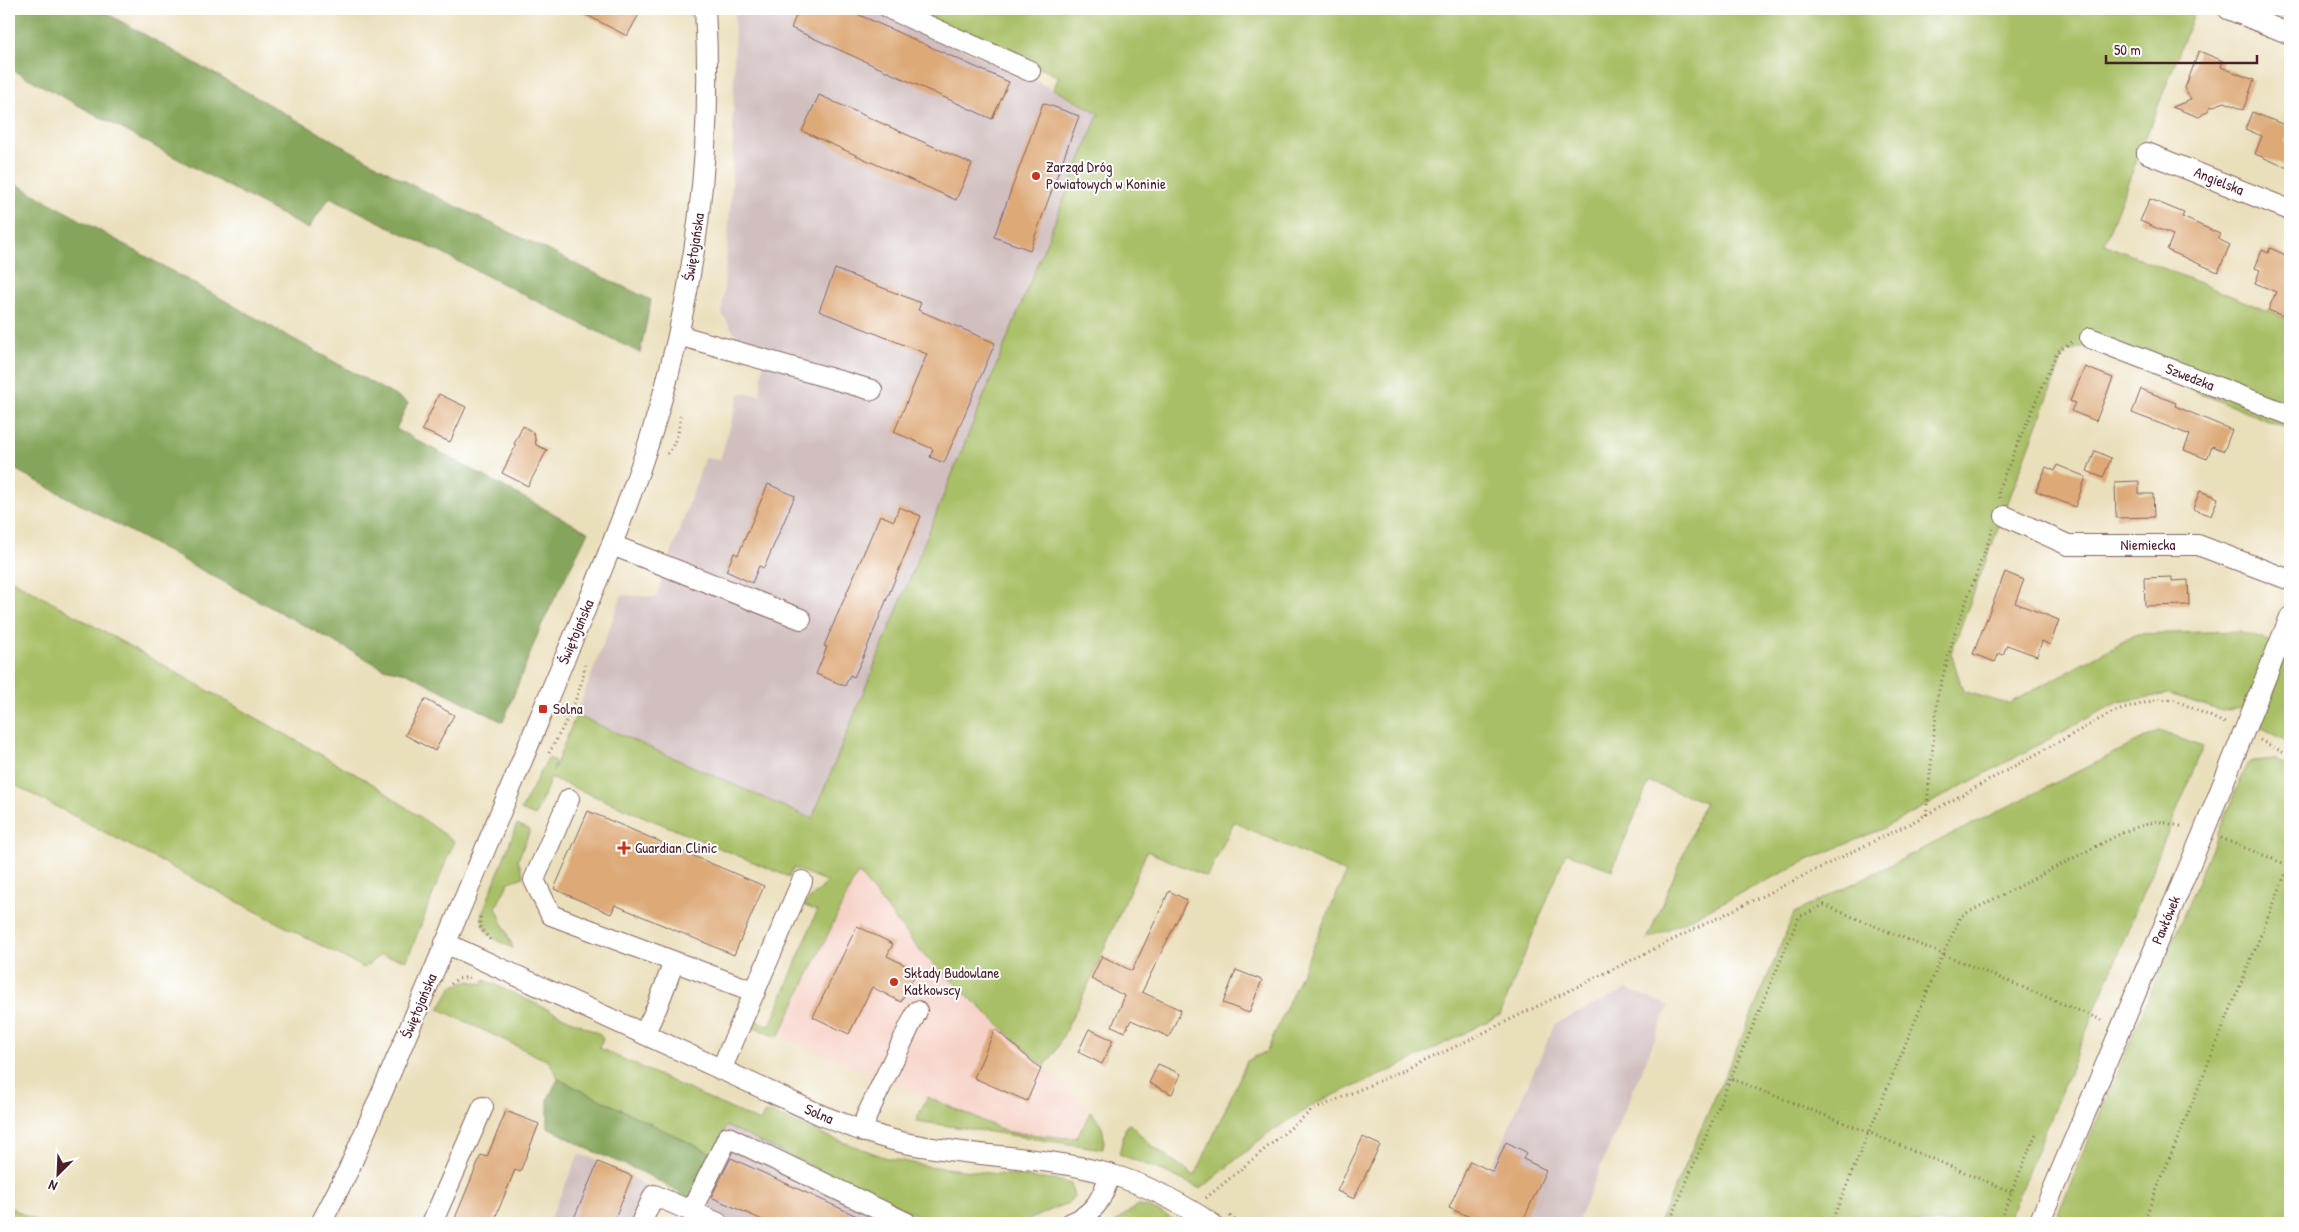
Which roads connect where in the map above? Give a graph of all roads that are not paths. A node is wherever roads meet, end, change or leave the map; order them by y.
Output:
1 (705, 9) edge
2 (890, 9) edge
3 (2228, 9) edge
4 (2290, 34) edge
5 (1030, 71) dead end
6 (2147, 152) dead end
7 (2290, 210) edge
8 (678, 335) junction
9 (2090, 338) road end
10 (872, 390) dead end
11 (2290, 416) edge
12 (2005, 516) road end
13 (612, 545) junction
14 (2290, 580) edge
15 (2290, 617) edge
16 (801, 619) dead end
17 (569, 799) dead end
18 (802, 881) dead end
19 (446, 943) junction
20 (674, 962) junction
21 (755, 992) junction
22 (917, 1011) dead end
23 (644, 1034) junction
24 (721, 1070) junction
25 (483, 1107) dead end
26 (864, 1132) junction
27 (1110, 1174) junction
28 (691, 1211) junction
29 (320, 1223) edge
30 (432, 1223) edge
31 (641, 1223) edge
32 (718, 1223) edge
33 (907, 1223) edge
34 (1071, 1223) edge
35 (1211, 1223) edge
36 (2040, 1223) edge

1 - 8 street, Świętojańska
2 - 5 street
3 - 4 street
6 - 7 street, Angielska
8 - 10 street
8 - 13 street, Świętojańska
9 - 11 street, Szwedzka
12 - 14 street, Niemiecka
13 - 16 street
13 - 19 street, Świętojańska
15 - 36 street, Pawłówek
17 - 20 street
18 - 21 street
19 - 23 street, Solna
19 - 29 street, Świętojańska
20 - 21 street
20 - 23 street
21 - 24 street
22 - 26 street
23 - 24 street, Solna
24 - 26 street, Solna
25 - 30 street
26 - 27 street, Solna
27 - 34 street
27 - 35 street, Solna
28 - 31 street
28 - 32 street
28 - 33 street

